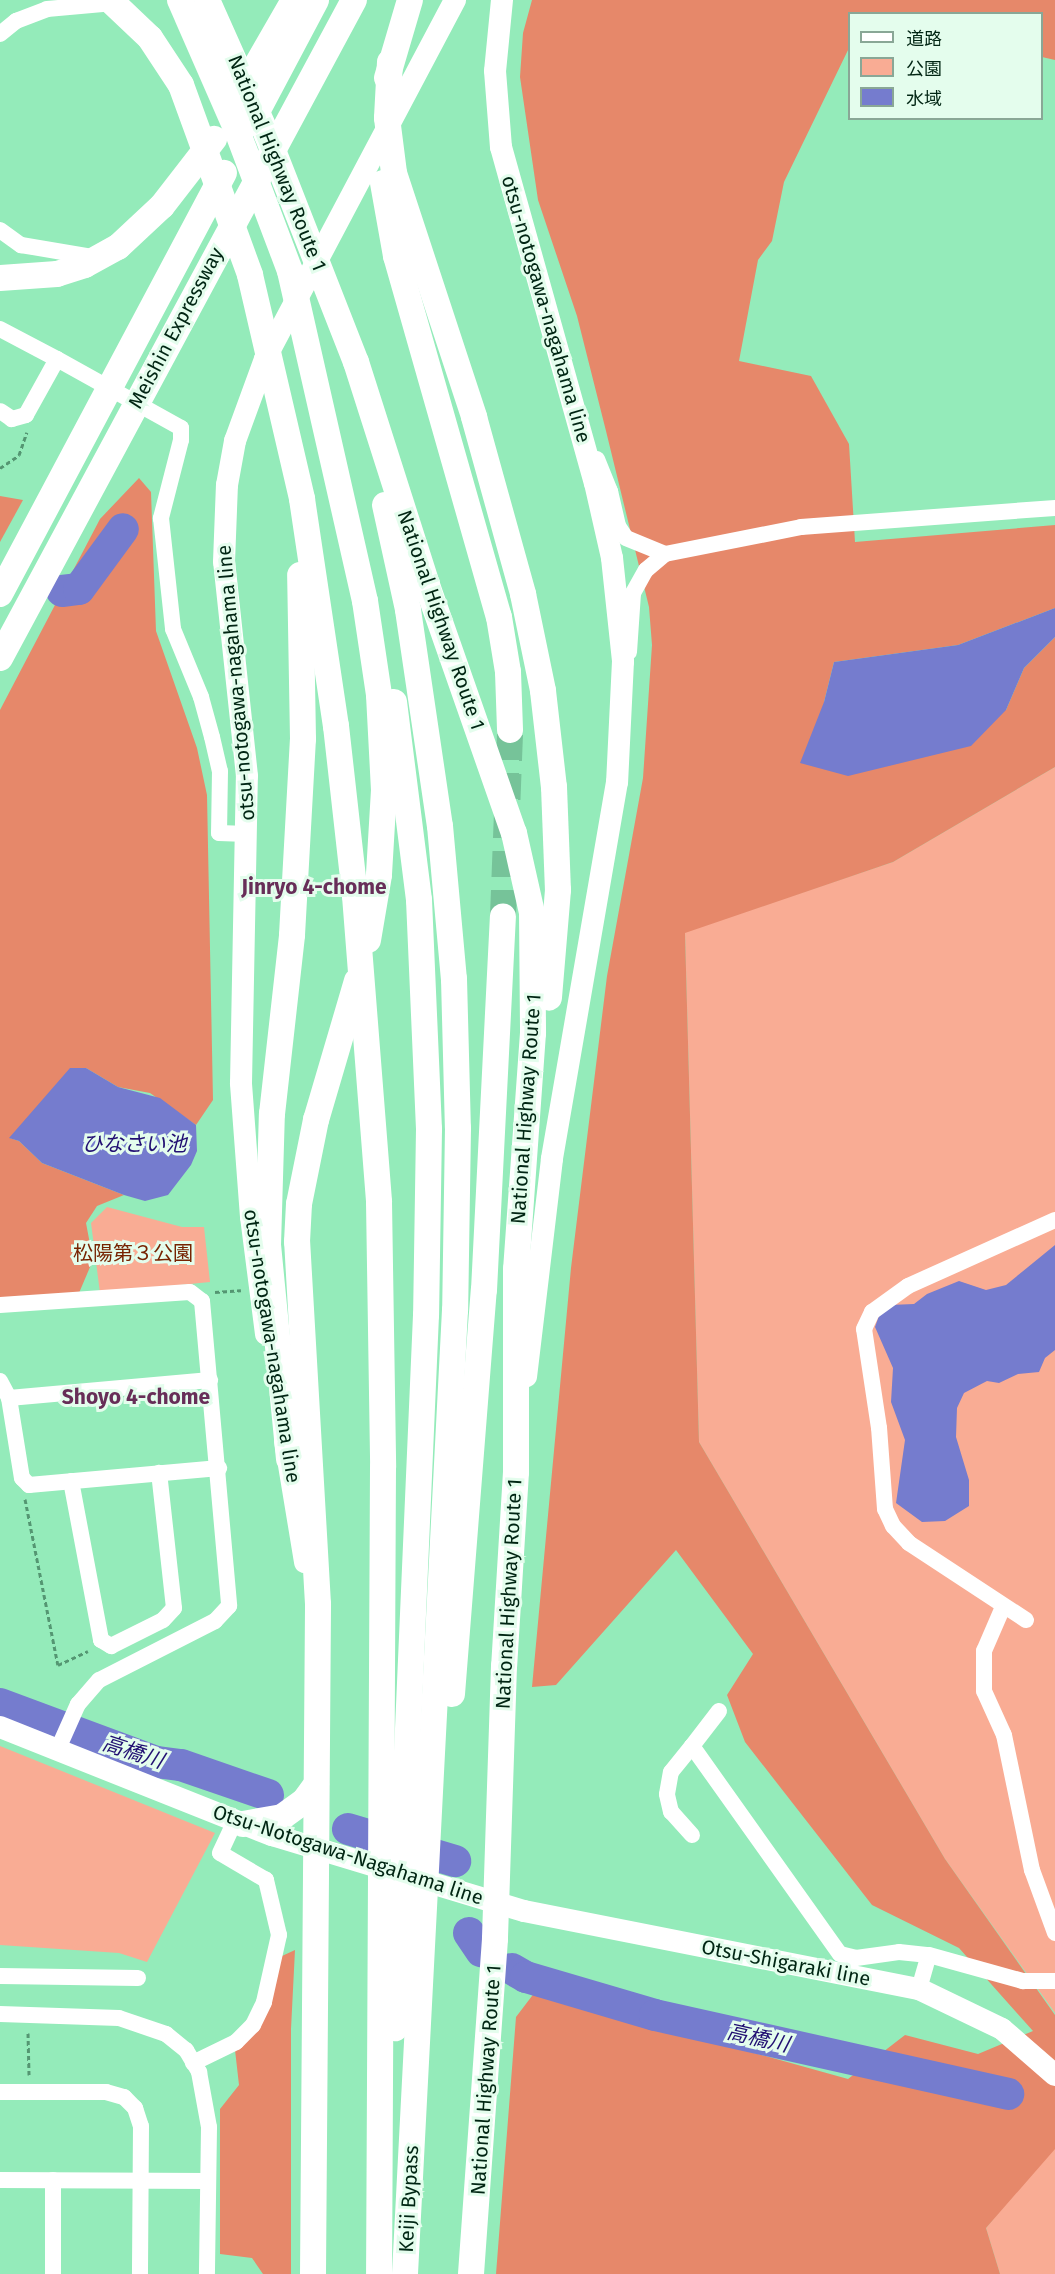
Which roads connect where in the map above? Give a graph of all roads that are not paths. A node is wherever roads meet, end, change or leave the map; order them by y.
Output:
1 (180, 0) edge
2 (207, 0) edge
3 (294, 0) edge
4 (316, 0) edge
5 (354, 0) edge
6 (410, 0) edge
7 (455, 0) edge
8 (502, 0) edge
9 (112, 2) edge
10 (0, 34) edge
11 (390, 62) junction
12 (0, 231) edge
13 (307, 240) junction
14 (99, 258) junction
15 (0, 278) edge
16 (300, 305) junction
17 (0, 329) edge
18 (57, 359) junction
19 (277, 390) junction
20 (0, 411) edge
21 (581, 432) junction
22 (1055, 508) edge
23 (664, 554) junction
24 (0, 594) edge
25 (0, 658) edge
26 (622, 692) junction
27 (510, 730) tunnel mouth
28 (248, 834) junction
29 (503, 916) tunnel mouth
30 (520, 1204) junction
31 (1055, 1220) edge
32 (0, 1305) edge
33 (210, 1380) junction
34 (0, 1382) edge
35 (9, 1398) junction
36 (289, 1459) junction
37 (219, 1468) junction
38 (516, 1472) junction
39 (159, 1473) junction
40 (71, 1481) junction
41 (1003, 1607) junction
42 (1026, 1620) dead end
43 (319, 1702) junction
44 (719, 1712) dead end
45 (0, 1727) edge
46 (60, 1744) junction
47 (692, 1746) junction
48 (316, 1785) junction
49 (239, 1823) junction
50 (414, 1830) junction
51 (692, 1835) dead end
52 (314, 1848) junction
53 (496, 1903) junction
54 (410, 1905) junction
55 (1055, 1933) edge
56 (929, 1954) junction
57 (0, 1976) edge
58 (138, 1978) dead end
59 (1055, 1981) edge
60 (919, 1989) junction
61 (0, 2014) edge
62 (194, 2063) junction
63 (1055, 2075) edge
64 (0, 2092) edge
65 (0, 2180) edge
66 (53, 2180) junction
67 (141, 2181) junction
68 (208, 2181) junction
69 (53, 2274) edge
70 (140, 2274) edge
71 (207, 2274) edge
72 (313, 2274) edge
73 (379, 2274) edge
74 (405, 2274) edge
75 (471, 2274) edge

1 - 16 highway, National Highway Route 1
2 - 13 highway, National Highway Route 1
3 - 14 highway
4 - 24 highway, Meishin Expressway
5 - 25 highway, Meishin Expressway
6 - 11 highway
7 - 28 main road, otsu-notogawa-nagahama line
8 - 21 main road, otsu-notogawa-nagahama line
9 - 10 street
9 - 19 highway
11 - 27 highway
11 - 30 highway
12 - 14 street
13 - 30 highway, National Highway Route 1
13 - 50 highway
14 - 15 highway
16 - 43 highway, National Highway Route 1
16 - 50 highway
17 - 18 street
18 - 20 street
18 - 28 street
19 - 36 highway
19 - 50 highway
21 - 23 street
21 - 26 main road, otsu-notogawa-nagahama line
22 - 23 street
23 - 26 street
26 - 38 main road, otsu-notogawa-nagahama line
28 - 36 main road, otsu-notogawa-nagahama line
29 - 50 highway
30 - 38 highway, National Highway Route 1
31 - 41 street
32 - 33 street
33 - 35 street
33 - 37 street
34 - 35 street
35 - 40 street
36 - 43 main road, otsu-notogawa-nagahama line
37 - 39 street
37 - 46 street
38 - 53 highway, National Highway Route 1
39 - 40 street
39 - 40 street
41 - 42 street
41 - 55 street
43 - 48 highway, National Highway Route 1
44 - 47 street
45 - 46 main road, Otsu-Notogawa-Nagahama line
46 - 49 main road, Otsu-Notogawa-Nagahama line
47 - 51 street
47 - 56 street
48 - 49 highway
48 - 52 highway, National Highway Route 1
49 - 52 main road, Otsu-Notogawa-Nagahama line
49 - 62 street
50 - 54 highway
50 - 54 highway
52 - 53 main road, Otsu-Notogawa-Nagahama line
52 - 72 highway, National Highway Route 1
53 - 60 main road, Otsu-Shigaraki line
53 - 75 highway, National Highway Route 1
54 - 73 highway
54 - 74 highway, Keiji Bypass
56 - 59 street
56 - 60 street
57 - 58 street
60 - 63 main road, Otsu-Shigaraki line
61 - 62 street
62 - 68 street
64 - 67 street
65 - 66 street
66 - 67 street
66 - 69 street
67 - 68 street
67 - 70 street
68 - 71 street

